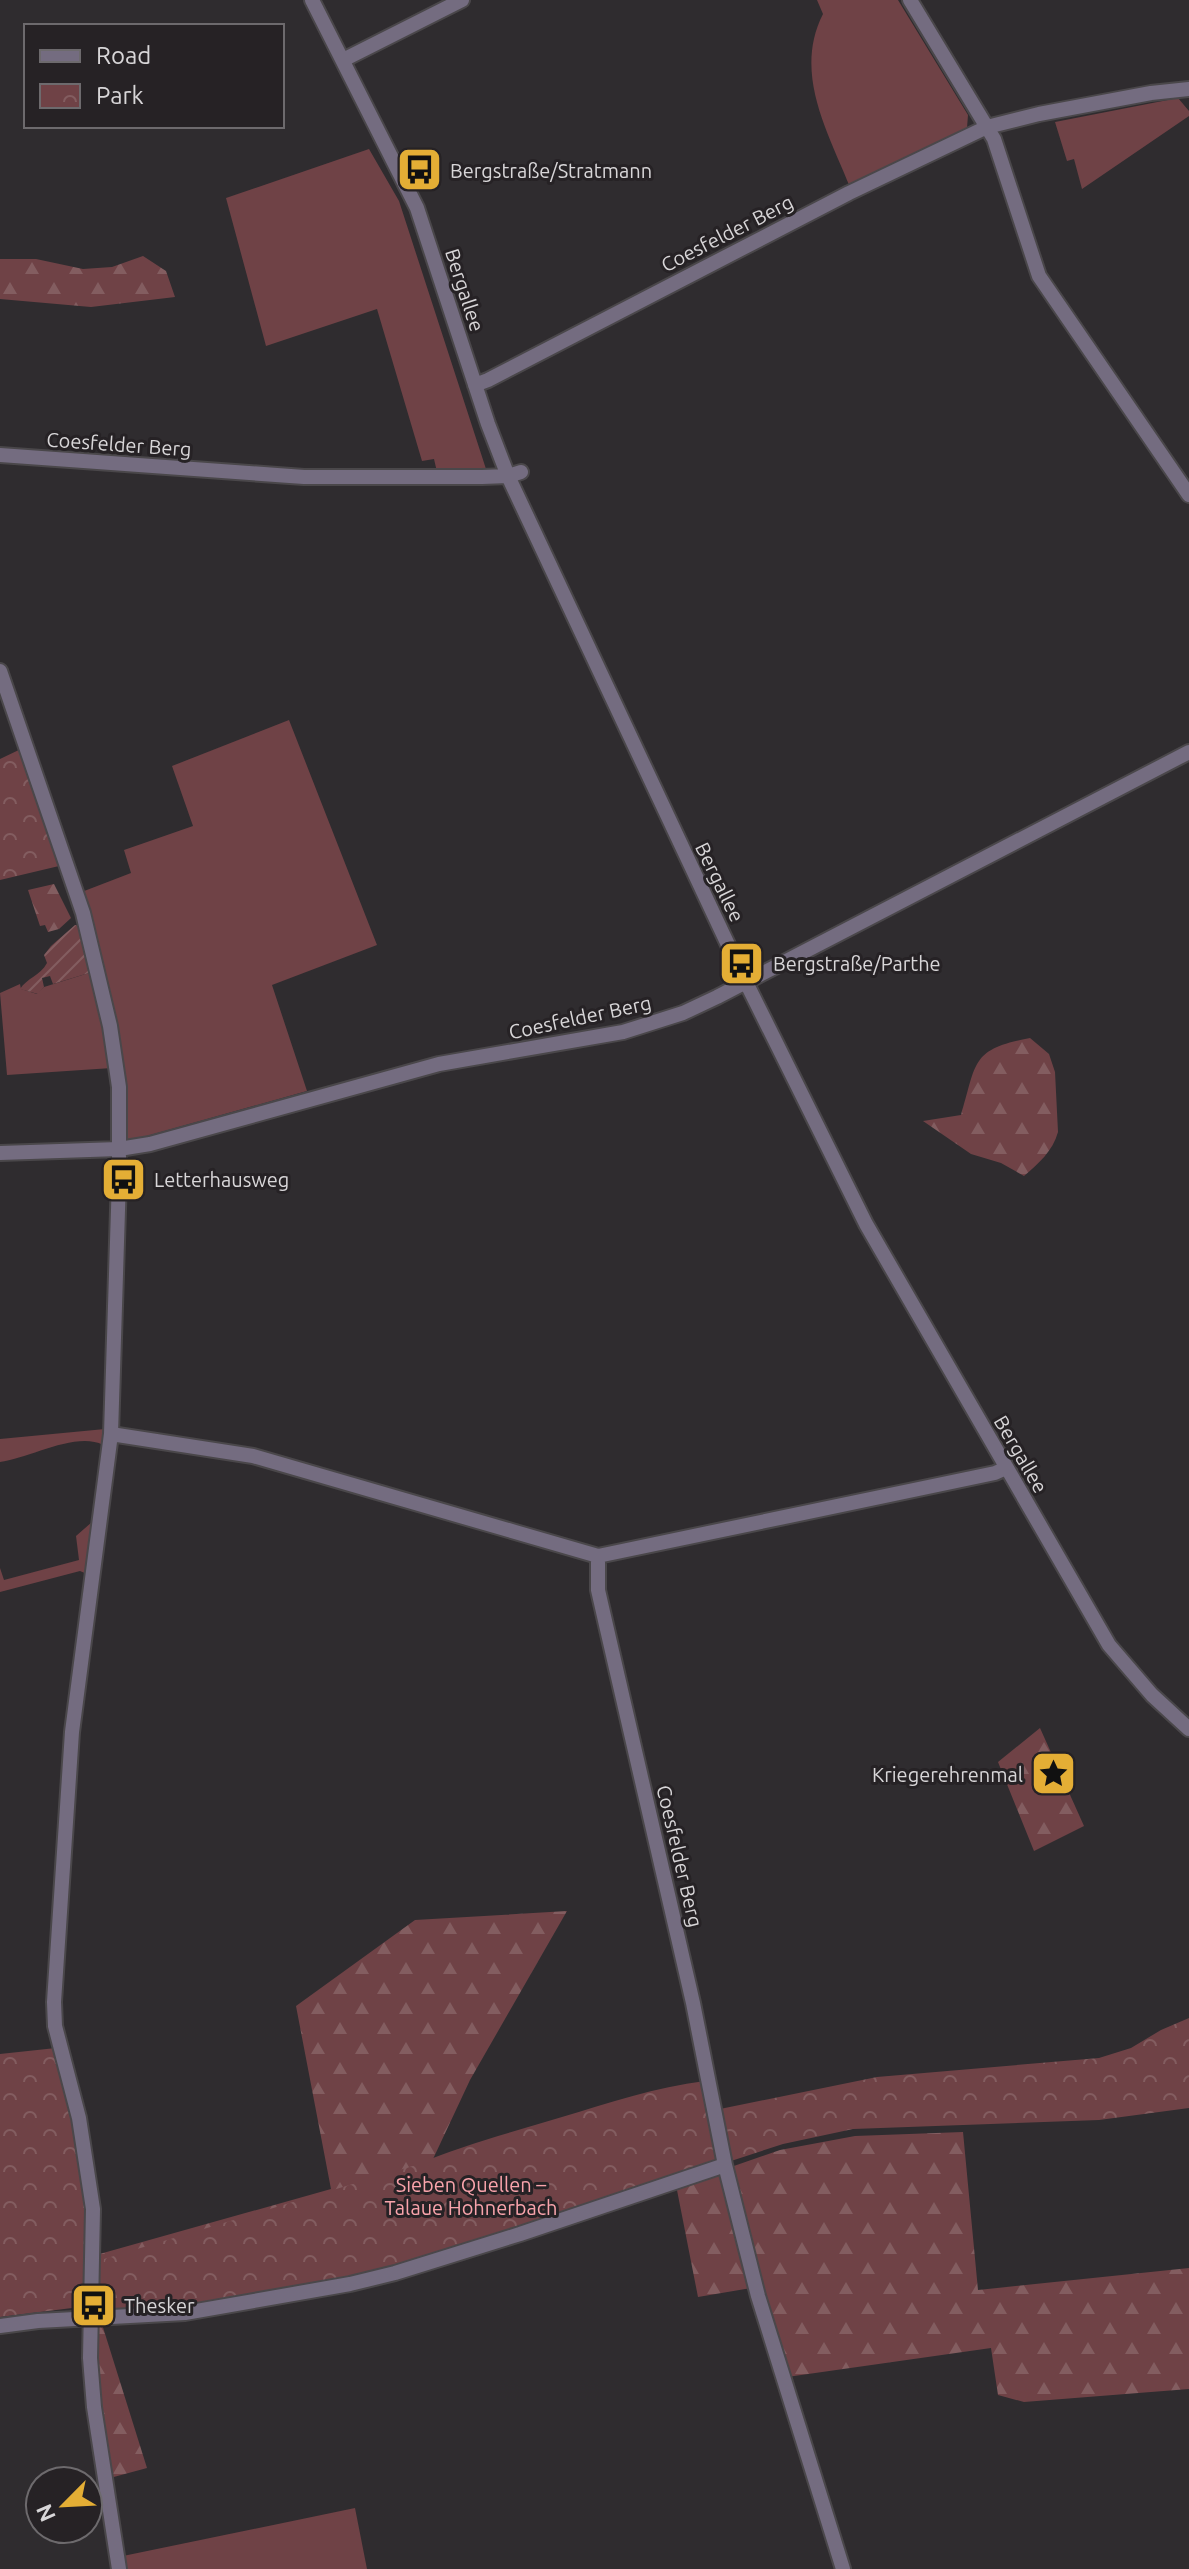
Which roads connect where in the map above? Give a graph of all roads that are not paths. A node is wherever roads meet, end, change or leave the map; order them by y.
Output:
1 (312, 0) edge
2 (462, 0) edge
3 (910, 0) edge
4 (343, 60) junction
5 (1189, 89) edge
6 (987, 127) junction
7 (482, 382) junction
8 (0, 455) edge
9 (514, 474) junction
10 (1189, 495) edge
11 (0, 671) edge
12 (1189, 752) edge
13 (746, 982) junction
14 (119, 1149) junction
15 (0, 1153) edge
16 (111, 1434) junction
17 (1006, 1468) junction
18 (598, 1556) junction
19 (1189, 1729) edge
20 (725, 2165) junction
21 (89, 2318) junction
22 (0, 2326) edge
23 (119, 2569) edge
24 (843, 2569) edge

1 - 4 street, Bergallee
2 - 4 street
3 - 6 street
4 - 7 street, Bergallee
5 - 6 street, Coesfelder Berg
6 - 7 street, Coesfelder Berg
6 - 10 street
7 - 9 street, Bergallee
8 - 9 street, Coesfelder Berg
9 - 13 street, Bergallee
11 - 14 street
12 - 13 street, Coesfelder Berg
13 - 14 street, Coesfelder Berg
13 - 17 street, Bergallee
14 - 15 street, Coesfelder Berg
14 - 16 street
16 - 18 street
16 - 21 street
17 - 18 street
17 - 19 street, Bergallee
18 - 20 street, Coesfelder Berg
20 - 21 street
20 - 24 street, Coesfelder Berg
21 - 22 street
21 - 23 street

